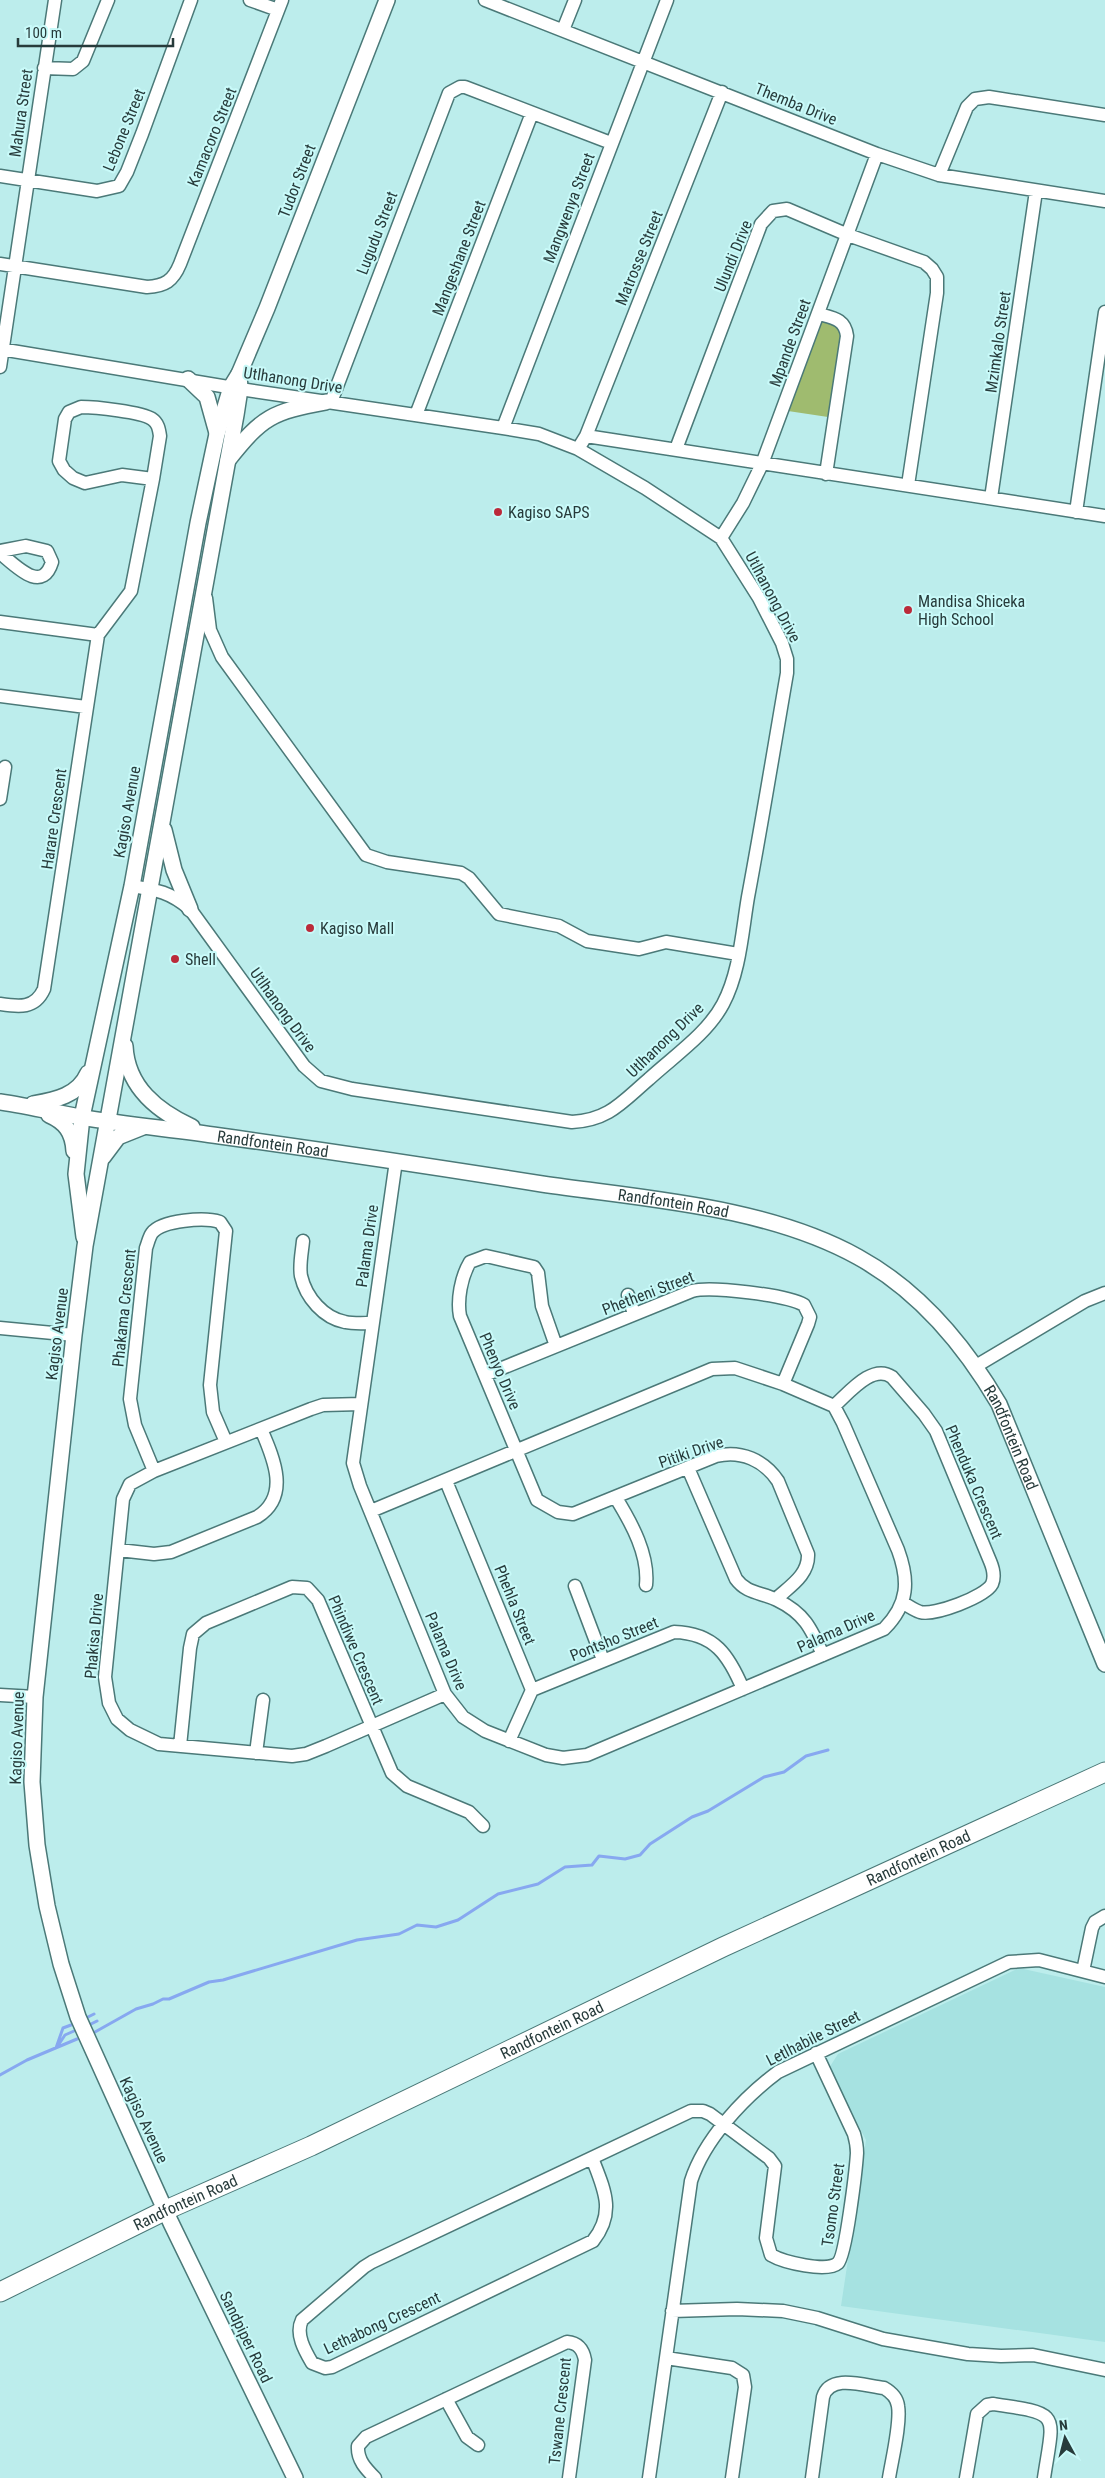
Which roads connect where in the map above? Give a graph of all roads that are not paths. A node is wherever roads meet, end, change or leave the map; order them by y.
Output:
1 (55, 0) edge
2 (108, 0) edge
3 (191, 0) edge
4 (250, 0) edge
5 (387, 0) edge
6 (487, 0) edge
7 (575, 0) edge
8 (667, 0) edge
9 (280, 5) edge
10 (563, 30) junction
11 (642, 60) junction
12 (44, 68) junction
13 (722, 92) junction
14 (532, 113) junction
15 (1105, 115) edge
16 (611, 143) junction
17 (877, 154) junction
18 (939, 175) junction
19 (0, 176) edge
20 (28, 180) junction
21 (1036, 191) junction
22 (1105, 201) edge
23 (848, 235) junction
24 (0, 264) edge
25 (14, 266) junction
26 (1105, 312) edge
27 (819, 314) junction
28 (1, 349) edge
29 (0, 366) edge
30 (188, 379) junction
31 (236, 383) junction
32 (328, 402) junction
33 (416, 415) junction
34 (503, 428) junction
35 (217, 434) junction
36 (586, 436) junction
37 (578, 449) junction
38 (676, 449) junction
39 (228, 461) junction
40 (762, 464) junction
41 (826, 474) junction
42 (153, 479) junction
43 (908, 485) junction
44 (991, 498) junction
45 (1076, 512) junction
46 (1105, 516) edge
47 (721, 538) junction
48 (205, 582) junction
49 (0, 622) edge
50 (98, 635) junction
51 (0, 696) edge
52 (86, 707) junction
53 (5, 767) dead end
54 (0, 799) edge
55 (162, 818) junction
56 (132, 886) junction
57 (150, 889) junction
58 (190, 909) junction
59 (738, 954) junction
60 (0, 1004) edge
61 (124, 1030) junction
62 (94, 1059) junction
63 (0, 1102) edge
64 (25, 1106) junction
65 (82, 1117) junction
66 (107, 1120) junction
67 (147, 1126) junction
68 (209, 1134) junction
69 (396, 1161) junction
70 (99, 1163) junction
71 (76, 1174) junction
72 (303, 1241) dead end
73 (86, 1246) junction
74 (1105, 1293) edge
75 (628, 1295) dead end
76 (634, 1314) junction
77 (373, 1323) junction
78 (0, 1328) edge
79 (74, 1335) junction
80 (556, 1346) junction
81 (976, 1366) junction
82 (484, 1375) junction
83 (783, 1384) junction
84 (361, 1404) junction
85 (834, 1406) junction
86 (261, 1429) junction
87 (226, 1442) junction
88 (516, 1451) junction
89 (688, 1468) junction
90 (154, 1471) junction
91 (446, 1481) junction
92 (616, 1498) junction
93 (537, 1500) joint
94 (371, 1511) junction
95 (119, 1550) junction
96 (646, 1585) dead end
97 (575, 1586) dead end
98 (776, 1599) junction
99 (902, 1602) junction
100 (823, 1655) junction
101 (603, 1660) junction
102 (1105, 1664) edge
103 (743, 1689) junction
104 (532, 1690) junction
105 (445, 1694) junction
106 (0, 1695) edge
107 (35, 1697) junction
108 (263, 1700) dead end
109 (371, 1727) junction
110 (509, 1741) junction
111 (180, 1746) junction
112 (256, 1753) junction
113 (1105, 1772) edge
114 (483, 1826) dead end
115 (1105, 1916) edge
116 (1083, 1971) junction
117 (1105, 1977) edge
118 (816, 2053) junction
119 (724, 2124) junction
120 (592, 2158) junction
121 (166, 2210) junction
122 (0, 2292) edge
123 (672, 2311) junction
124 (666, 2358) junction
125 (1105, 2370) edge
126 (446, 2399) junction
127 (478, 2446) dead end
128 (295, 2478) edge
129 (375, 2478) edge
130 (569, 2478) edge
131 (649, 2478) edge
132 (732, 2478) edge
133 (812, 2478) edge
134 (889, 2478) edge
135 (966, 2478) edge
136 (1044, 2478) edge

1 - 12 street, Mahura Street
2 - 12 street
3 - 20 street, Lebone Street
4 - 9 street
5 - 31 street, Tudor Street
6 - 10 street, Themba Drive
7 - 10 street
8 - 11 street, Mangwenya Street
9 - 25 street, Kamacoro Street
10 - 11 street, Themba Drive
11 - 13 street, Themba Drive
11 - 16 street, Mangwenya Street
12 - 20 street, Mahura Street
13 - 17 street, Themba Drive
13 - 36 street, Matrosse Street
14 - 16 street
14 - 32 street, Lugudu Street
14 - 33 street, Mangeshane Street
15 - 18 street
16 - 34 street, Mangwenya Street
17 - 18 street, Themba Drive
17 - 23 street, Mpande Street
18 - 21 street, Themba Drive
19 - 20 street
20 - 25 street, Mahura Street
21 - 22 street, Themba Drive
21 - 44 street, Mzimkalo Street
23 - 27 street, Mpande Street
23 - 38 street, Ulundi Drive
23 - 43 street, Ulundi Drive
24 - 25 street
25 - 28 street, Mahura Street
26 - 45 street
27 - 40 street, Mpande Street
27 - 41 street
28 - 29 street, Mahura Street
28 - 30 street, Utlhanong Drive
30 - 31 street, Utlhanong Drive
30 - 35 street
31 - 32 street, Utlhanong Drive
31 - 35 street, Kagiso Avenue
31 - 39 street, Kagiso Avenue
32 - 33 street, Utlhanong Drive
32 - 39 street
33 - 34 street, Utlhanong Drive
34 - 37 street, Utlhanong Drive
35 - 56 street, Kagiso Avenue
36 - 37 street
36 - 38 street
37 - 47 street, Utlhanong Drive
38 - 40 street
39 - 48 street, Kagiso Avenue
40 - 41 street
40 - 47 street, Mpande Street
41 - 43 street
42 - 42 street
42 - 50 street
43 - 44 street
44 - 45 street
45 - 46 street
47 - 59 street, Utlhanong Drive
48 - 55 street, Kagiso Avenue
48 - 59 street
49 - 50 street
50 - 52 street, Harare Crescent
51 - 52 street
52 - 60 street, Harare Crescent
53 - 54 street
55 - 57 street, Kagiso Avenue
55 - 58 street
56 - 57 street, Utlhanong Drive
56 - 62 street, Kagiso Avenue
57 - 58 street, Utlhanong Drive
57 - 61 street, Kagiso Avenue
58 - 59 street, Utlhanong Drive
61 - 66 street, Kagiso Avenue
61 - 68 street
62 - 64 street
62 - 65 street, Kagiso Avenue
63 - 64 street, Randfontein Road
64 - 65 street, Randfontein Road
64 - 71 street
65 - 66 street, Randfontein Road
65 - 71 street, Kagiso Avenue
66 - 67 street, Randfontein Road
66 - 70 street, Kagiso Avenue
67 - 68 street, Randfontein Road
67 - 70 street
68 - 69 street, Randfontein Road
69 - 77 street, Palama Drive
69 - 81 street, Randfontein Road
70 - 73 street, Kagiso Avenue
71 - 73 street, Kagiso Avenue
72 - 77 street
73 - 79 street, Kagiso Avenue
74 - 81 street
75 - 76 street
76 - 80 street, Phetheni Street
76 - 83 street, Phetheni Street
77 - 84 street, Palama Drive
78 - 79 street
79 - 107 street, Kagiso Avenue
80 - 82 street, Phetheni Street
80 - 82 street, Phenyo Drive
81 - 102 street, Randfontein Road
82 - 88 street, Phenyo Drive
83 - 85 street
83 - 88 street
84 - 86 street, Phakisa Drive
84 - 94 street, Palama Drive
85 - 99 street, Palama Drive
85 - 99 street, Phenduka Crescent
86 - 87 street, Phakisa Drive
86 - 95 street
87 - 90 street, Phakisa Drive
87 - 90 street, Phakama Crescent
88 - 91 street
88 - 93 street, Phenyo Drive
89 - 92 street, Pitiki Drive
89 - 98 street
89 - 98 street, Pitiki Drive
90 - 95 street, Phakisa Drive
91 - 94 street
91 - 104 street, Phehla Street
92 - 93 street, Pitiki Drive
92 - 96 street
94 - 105 street, Palama Drive
95 - 111 street, Phakisa Drive
97 - 101 street
98 - 100 street
99 - 100 street, Palama Drive
100 - 103 street, Palama Drive
101 - 103 street, Pontsho Street
101 - 104 street, Pontsho Street
103 - 110 street, Palama Drive
104 - 110 street
105 - 109 street, Phakisa Drive
105 - 110 street, Palama Drive
106 - 107 street
107 - 121 street, Kagiso Avenue
108 - 112 street
109 - 111 street, Phindiwe Crescent
109 - 112 street, Phakisa Drive
109 - 114 street, Phindiwe Crescent
111 - 112 street, Phakisa Drive
113 - 121 main road, Randfontein Road
115 - 116 street
116 - 117 street, Letlhabile Street
116 - 118 street, Letlhabile Street
118 - 119 street, Letlhabile Street
118 - 119 street, Tsomo Street
119 - 120 street, Lethabong Crescent
119 - 123 street, Letlhabile Street
120 - 120 street, Lethabong Crescent
121 - 122 main road, Randfontein Road
121 - 128 street, Sandpiper Road
123 - 124 street, Letlhabile Street
123 - 125 street
124 - 131 street, Letlhabile Street
124 - 132 street
126 - 127 street
126 - 129 street, Tswane Crescent
126 - 130 street, Tswane Crescent
133 - 134 street
135 - 136 street

